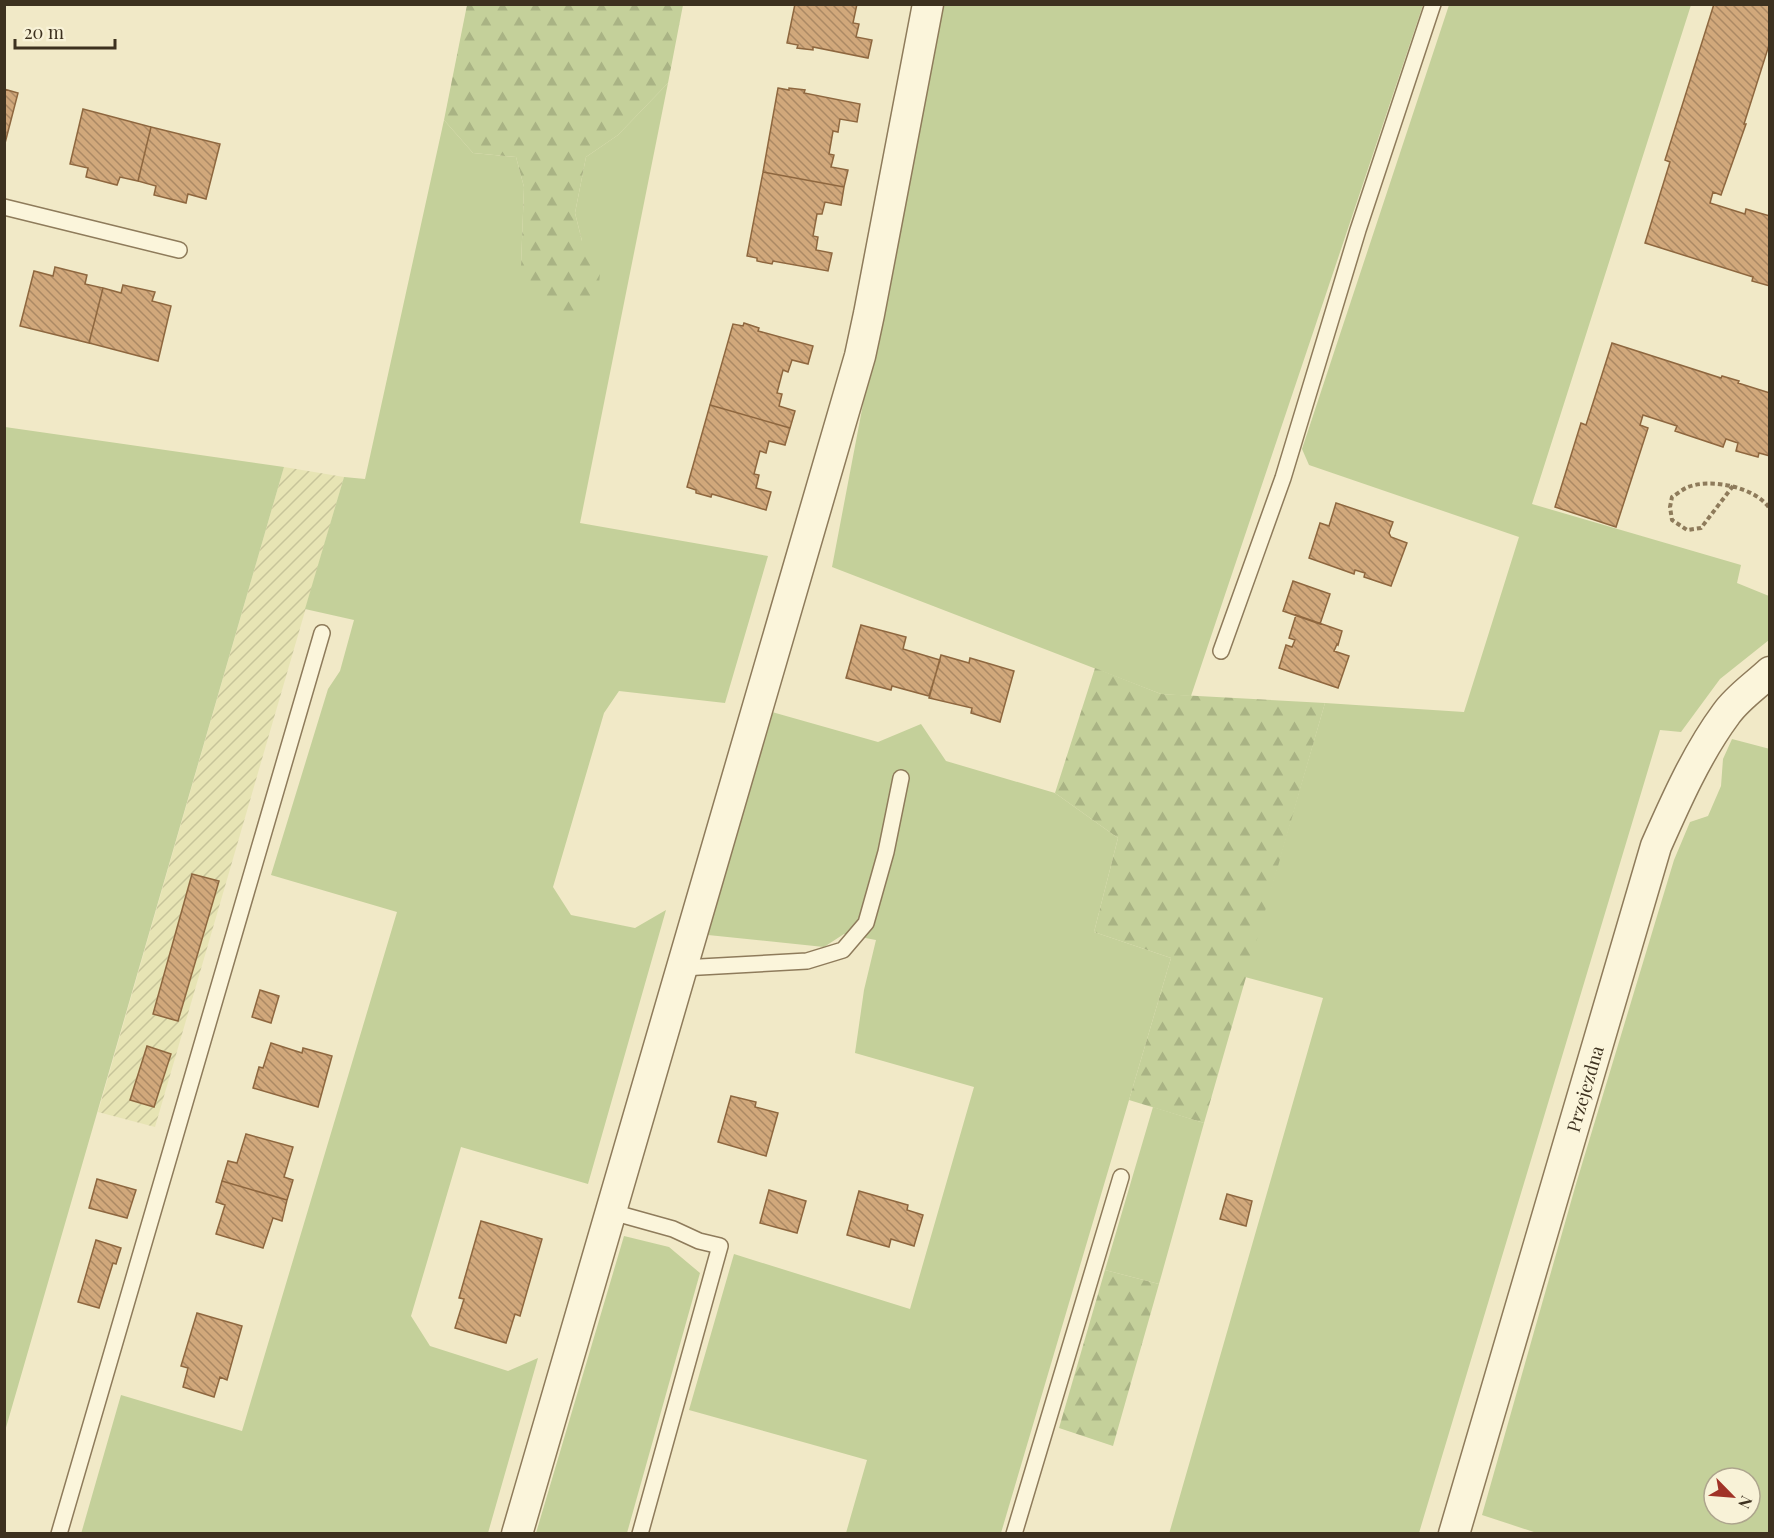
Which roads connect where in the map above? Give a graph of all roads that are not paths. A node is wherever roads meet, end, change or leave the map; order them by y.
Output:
1 (928, 4) edge
2 (1433, 4) edge
3 (4, 207) edge
4 (179, 250) dead end
5 (322, 633) dead end
6 (1221, 651) dead end
7 (1770, 672) edge
8 (901, 778) dead end
9 (682, 968) junction
10 (1121, 1177) dead end
11 (612, 1212) junction
12 (59, 1533) edge
13 (517, 1533) edge
14 (640, 1533) edge
15 (1014, 1533) edge
16 (1454, 1533) edge

1 - 9 street
2 - 6 lane
3 - 4 lane
5 - 12 lane
7 - 16 street, Przejezdna
8 - 9 lane
9 - 11 street
10 - 15 lane
11 - 13 street
11 - 14 lane

